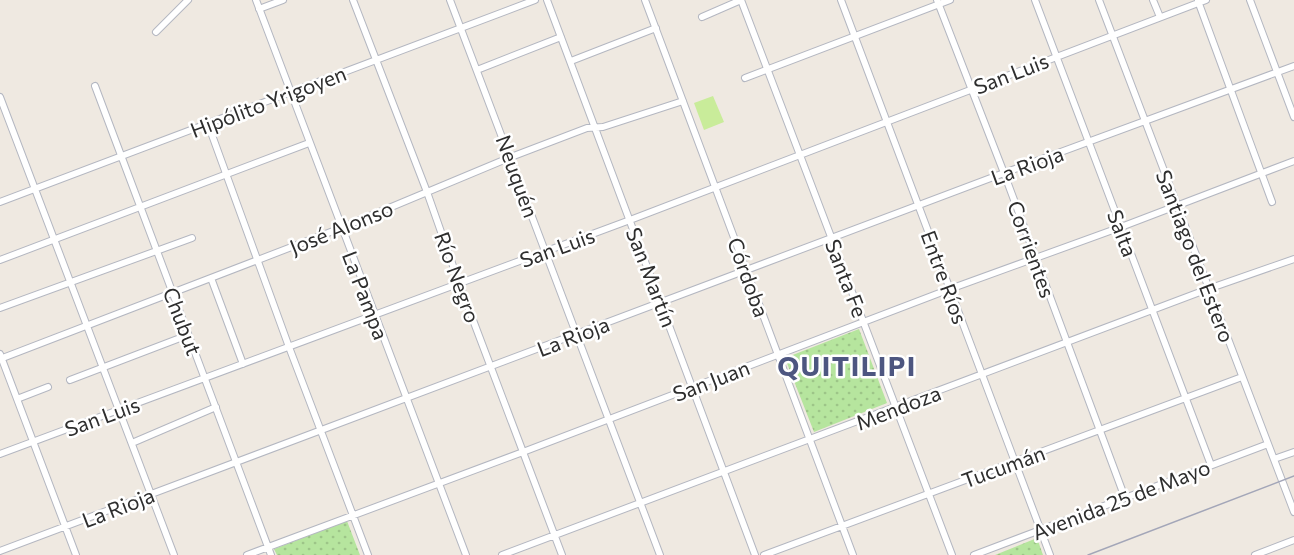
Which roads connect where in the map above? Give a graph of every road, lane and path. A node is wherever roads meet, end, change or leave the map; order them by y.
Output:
1 (188, 0) edge
2 (256, 0) edge
3 (283, 0) edge
4 (352, 0) edge
5 (450, 0) edge
6 (535, 0) edge
7 (547, 0) edge
8 (645, 0) edge
9 (741, 0) edge
10 (841, 0) edge
11 (950, 0) edge
12 (1035, 0) edge
13 (1099, 0) edge
14 (1153, 0) edge
15 (1206, 0) edge
16 (1250, 0) edge
17 (938, 2) edge
18 (1198, 2) edge
19 (259, 9) junction
20 (702, 17) dead end
21 (1160, 17) junction
22 (656, 28) junction
23 (461, 29) junction
24 (156, 32) dead end
25 (1113, 35) junction
26 (854, 36) junction
27 (561, 37) junction
28 (1056, 56) junction
29 (375, 61) junction
30 (571, 61) junction
31 (1294, 66) edge
32 (769, 69) junction
33 (477, 70) junction
34 (1278, 71) junction
35 (745, 78) dead end
36 (95, 86) dead end
37 (971, 88) junction
38 (1232, 89) junction
39 (291, 93) junction
40 (683, 100) junction
41 (1, 102) edge
42 (1294, 117) edge
43 (886, 121) junction
44 (1146, 121) junction
45 (208, 124) junction
46 (596, 128) junction
47 (1089, 142) junction
48 (309, 143) junction
49 (800, 154) junction
50 (122, 157) junction
51 (511, 158) junction
52 (1294, 161) edge
53 (1004, 172) junction
54 (1262, 173) junction
55 (226, 174) junction
56 (716, 186) junction
57 (35, 189) junction
58 (427, 192) junction
59 (1272, 201) dead end
60 (0, 202) edge
61 (919, 205) junction
62 (1177, 205) junction
63 (140, 207) junction
64 (630, 220) junction
65 (1121, 227) junction
66 (341, 228) junction
67 (54, 238) junction
68 (192, 238) dead end
69 (832, 239) junction
70 (156, 249) junction
71 (546, 251) junction
72 (1035, 258) junction
73 (1294, 259) edge
74 (0, 260) edge
75 (257, 261) junction
76 (747, 271) junction
77 (211, 278) junction
78 (71, 283) junction
79 (459, 284) junction
80 (950, 289) junction
81 (1208, 289) junction
82 (173, 293) junction
83 (661, 303) junction
84 (0, 308) edge
85 (1152, 310) junction
86 (374, 315) junction
87 (863, 322) junction
88 (87, 325) junction
89 (577, 334) junction
90 (188, 335) junction
91 (1067, 342) junction
92 (289, 347) junction
93 (778, 354) junction
94 (1, 357) edge
95 (243, 364) junction
96 (491, 366) junction
97 (103, 368) junction
98 (982, 375) junction
99 (1242, 377) junction
100 (205, 378) junction
101 (70, 380) dead end
102 (48, 387) dead end
103 (693, 387) junction
104 (1186, 398) junction
105 (17, 399) junction
106 (406, 399) junction
107 (216, 407) junction
108 (896, 408) junction
109 (119, 410) junction
110 (608, 418) junction
111 (321, 430) junction
112 (1099, 430) junction
113 (810, 440) junction
114 (33, 442) junction
115 (132, 443) junction
116 (1268, 444) junction
117 (524, 452) junction
118 (1294, 452) edge
119 (0, 454) edge
120 (1274, 459) junction
121 (1014, 461) junction
122 (236, 462) junction
123 (1211, 465) junction
124 (724, 473) junction
125 (438, 483) junction
126 (929, 494) junction
127 (151, 495) junction
128 (1125, 498) junction
129 (640, 504) junction
130 (1294, 512) edge
131 (353, 515) junction
132 (842, 526) junction
133 (65, 527) junction
134 (1040, 530) junction
135 (555, 536) junction
136 (1294, 540) edge
137 (268, 547) junction
138 (0, 551) edge
139 (76, 555) edge
140 (174, 555) edge
141 (247, 555) edge
142 (271, 555) edge
143 (368, 555) edge
144 (466, 555) edge
145 (502, 555) edge
146 (562, 555) edge
147 (660, 555) edge
148 (755, 555) edge
149 (764, 555) edge
150 (853, 555) edge
151 (952, 555) edge
152 (974, 555) edge
153 (1050, 555) edge
154 (1255, 555) edge

1 - 24 street
2 - 19 street, La Pampa
3 - 19 street
4 - 29 street, Río Negro
5 - 23 street, Neuquén
6 - 23 street, Hipólito Yrigoyen
7 - 27 street, San Martín
8 - 22 street, Córdoba
9 - 20 street
9 - 32 street, Santa Fe
10 - 26 street, Entre Ríos
11 - 17 street
12 - 28 street, Salta
13 - 25 street, Santiago del Estero
14 - 21 street
15 - 18 street, San Luis
16 - 34 street
17 - 26 street
17 - 37 street, Corrientes
18 - 21 street, San Luis
18 - 38 street
19 - 39 street, La Pampa
21 - 25 street, San Luis
22 - 30 street
22 - 40 street, Córdoba
23 - 29 street, Hipólito Yrigoyen
23 - 33 street, Neuquén
25 - 28 street, San Luis
25 - 44 street, Santiago del Estero
26 - 32 street
26 - 43 street, Entre Ríos
27 - 30 street, San Martín
27 - 33 street
28 - 37 street, San Luis
28 - 47 street, Salta
29 - 39 street, Hipólito Yrigoyen
29 - 58 street, Río Negro
30 - 46 street, San Martín
31 - 34 street, La Rioja
32 - 35 street
32 - 49 street, Santa Fe
33 - 51 street, Neuquén
34 - 38 street, La Rioja
34 - 42 street
36 - 50 street, Chubut
37 - 43 street, San Luis
37 - 53 street, Corrientes
38 - 44 street, La Rioja
38 - 54 street
39 - 45 street, Hipólito Yrigoyen
39 - 48 street, La Pampa
40 - 46 street, José Alonso
40 - 56 street, Córdoba
41 - 57 street
43 - 49 street, San Luis
43 - 61 street, Entre Ríos
44 - 47 street, La Rioja
44 - 62 street, Santiago del Estero
45 - 50 street, Hipólito Yrigoyen
45 - 55 street
46 - 51 street, José Alonso
46 - 64 street, San Martín
47 - 53 street, La Rioja
47 - 65 street, Salta
48 - 55 street
48 - 66 street, La Pampa
49 - 56 street, San Luis
49 - 69 street, Santa Fe
50 - 57 street, Hipólito Yrigoyen
50 - 63 street, Chubut
51 - 58 street, José Alonso
51 - 71 street, Neuquén
52 - 54 street, San Juan
53 - 61 street, La Rioja
53 - 72 street, Corrientes
54 - 59 street
54 - 62 street, San Juan
55 - 63 street
55 - 75 street
56 - 64 street, San Luis
56 - 76 street, Córdoba
57 - 60 street, Hipólito Yrigoyen
57 - 67 street
58 - 66 street, José Alonso
58 - 79 street, Río Negro
61 - 69 street, La Rioja
61 - 80 street, Entre Ríos
62 - 65 street, San Juan
62 - 81 street, Santiago del Estero
63 - 67 street
63 - 70 street, Chubut
64 - 71 street, San Luis
64 - 83 street, San Martín
65 - 72 street, San Juan
65 - 85 street, Salta
66 - 75 street, José Alonso
66 - 86 street, La Pampa
67 - 74 street
67 - 78 street
68 - 70 street
69 - 76 street, La Rioja
69 - 87 street, Santa Fe
70 - 78 street
70 - 82 street, Chubut
71 - 79 street, San Luis
71 - 89 street, Neuquén
72 - 80 street, San Juan
72 - 91 street, Corrientes
73 - 81 street, Mendoza
75 - 77 street, José Alonso
75 - 92 street
76 - 83 street, La Rioja
76 - 93 street, Córdoba
77 - 82 street, José Alonso
77 - 95 street
78 - 84 street
78 - 88 street
79 - 86 street, San Luis
79 - 96 street, Río Negro
80 - 87 street, San Juan
80 - 98 street, Entre Ríos
81 - 85 street, Mendoza
81 - 99 street, Santiago del Estero
82 - 88 street, José Alonso
82 - 90 street, Chubut
83 - 89 street, La Rioja
83 - 103 street, San Martín
85 - 91 street, Mendoza
85 - 104 street, Salta
86 - 92 street, San Luis
86 - 106 street, La Pampa
87 - 93 street, San Juan
87 - 108 street, Santa Fe
88 - 94 street, José Alonso
88 - 97 street
89 - 96 street, La Rioja
89 - 110 street, Neuquén
90 - 97 street
90 - 100 street, Chubut
91 - 98 street, Mendoza
91 - 112 street, Corrientes
92 - 95 street, San Luis
92 - 111 street
93 - 103 street, San Juan
93 - 113 street, Córdoba
94 - 105 street
95 - 100 street, San Luis
96 - 106 street, La Rioja
96 - 117 street, Río Negro
97 - 101 street
97 - 109 street
98 - 108 street, Mendoza
98 - 121 street, Entre Ríos
99 - 104 street, Tucumán
99 - 116 street, Santiago del Estero
100 - 107 street, Chubut
100 - 109 street, San Luis
102 - 105 street
103 - 110 street, San Juan
103 - 124 street, San Martín
104 - 112 street, Tucumán
104 - 123 street, Salta
105 - 114 street
106 - 111 street, La Rioja
106 - 125 street, La Pampa
107 - 115 street
107 - 122 street, Chubut
108 - 113 street, Mendoza
108 - 126 street, Santa Fe
109 - 114 street, San Luis
109 - 115 street
110 - 117 street, San Juan
110 - 129 street, Neuquén
111 - 122 street, La Rioja
111 - 131 street
112 - 121 street, Tucumán
112 - 128 street, Corrientes
113 - 124 street, Mendoza
113 - 132 street, Córdoba
114 - 119 street, San Luis
114 - 133 street
115 - 127 street
116 - 120 street, Santiago del Estero
116 - 123 street, Avenida 25 de Mayo
117 - 125 street, San Juan
117 - 135 street, Río Negro
118 - 120 street
120 - 130 street, Santiago del Estero
121 - 126 street, Tucumán
121 - 134 street, Entre Ríos
122 - 127 street, La Rioja
122 - 137 street, Chubut
123 - 128 street, Avenida 25 de Mayo
124 - 129 street, Mendoza
124 - 148 street, San Martín
125 - 131 street, San Juan
125 - 144 street, La Pampa
126 - 132 street, Tucumán
126 - 151 street, Santa Fe
127 - 133 street, La Rioja
127 - 140 street
128 - 134 street, Avenida 25 de Mayo
129 - 135 street, Mendoza
129 - 147 street, Neuquén
131 - 137 street, San Juan
131 - 143 street
132 - 149 street, Tucumán
132 - 150 street, Córdoba
133 - 138 street, La Rioja
133 - 139 street
134 - 152 street, Avenida 25 de Mayo
134 - 153 street, Entre Ríos
135 - 145 street, Mendoza
135 - 146 street, Río Negro
136 - 154 street
137 - 141 street, San Juan
137 - 142 street, Chubut

